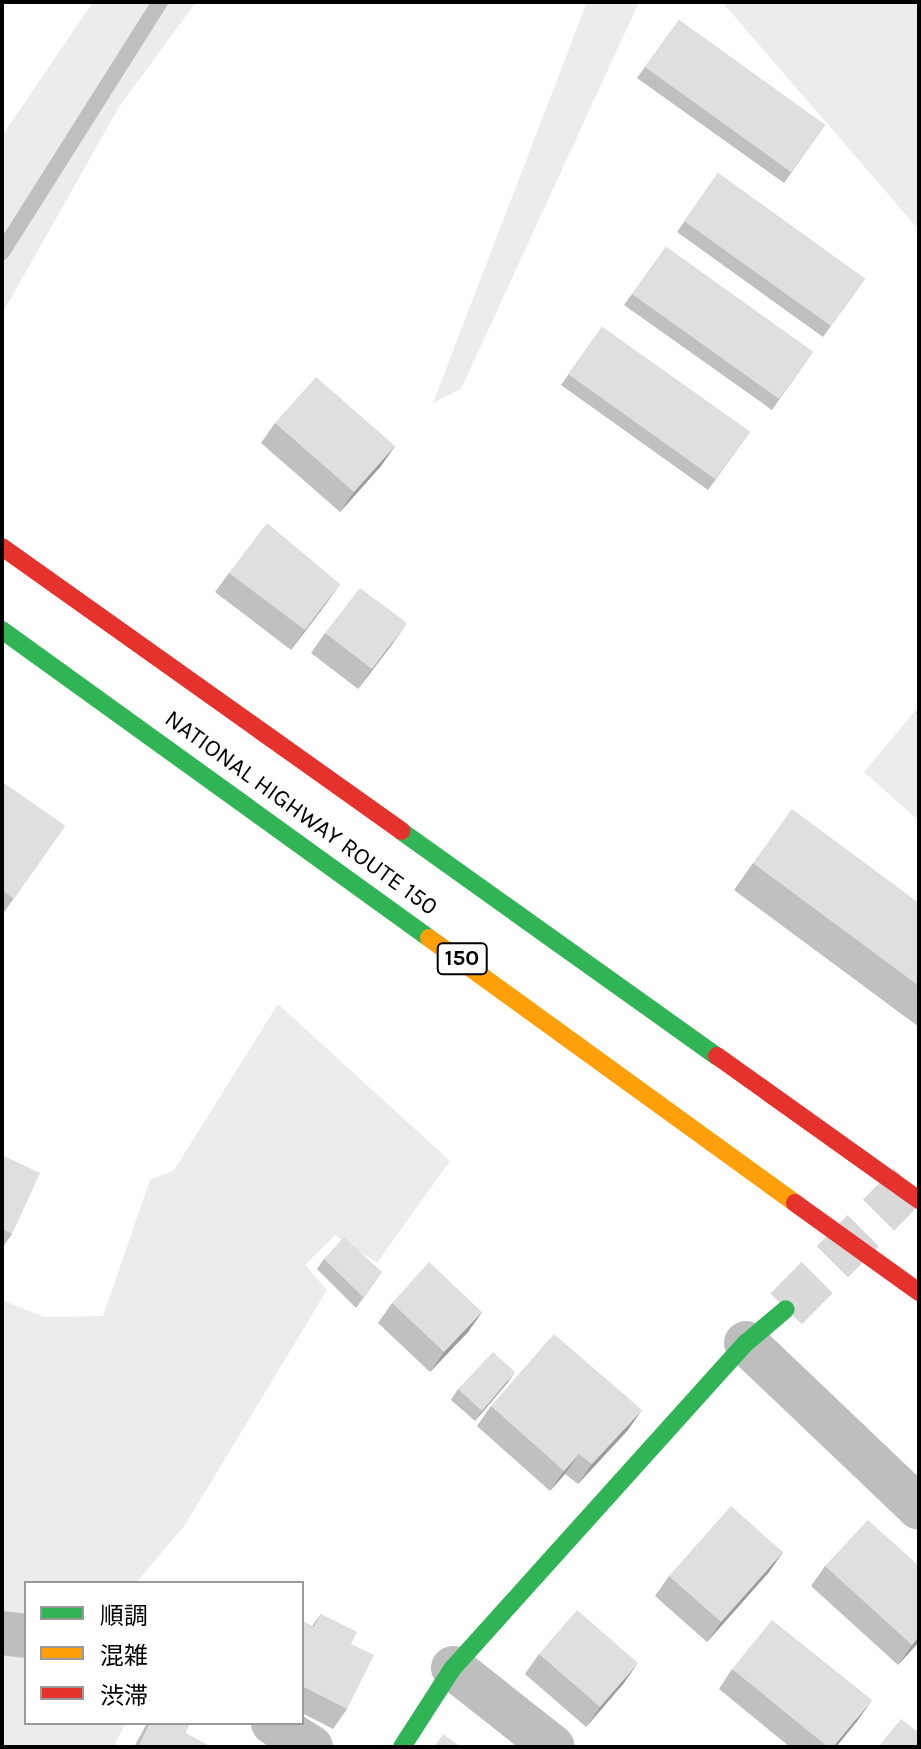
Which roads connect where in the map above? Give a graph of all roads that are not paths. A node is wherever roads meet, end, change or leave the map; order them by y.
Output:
1 (2, 547) edge
2 (2, 630) edge
3 (919, 1200) edge
4 (919, 1292) edge
5 (786, 1309) tunnel mouth
6 (746, 1343) junction
7 (919, 1508) edge
8 (2, 1633) edge
9 (24, 1636) edge
10 (453, 1668) junction
11 (276, 1725) edge
12 (311, 1747) edge
13 (402, 1747) edge
14 (553, 1747) edge

1 - 3 main road, NATIONAL HIGHWAY ROUTE 150
2 - 4 main road, NATIONAL HIGHWAY ROUTE 150 / 150
5 - 6 main road
6 - 7 street
6 - 10 main road
8 - 9 street
10 - 13 main road
10 - 14 street
11 - 12 street

